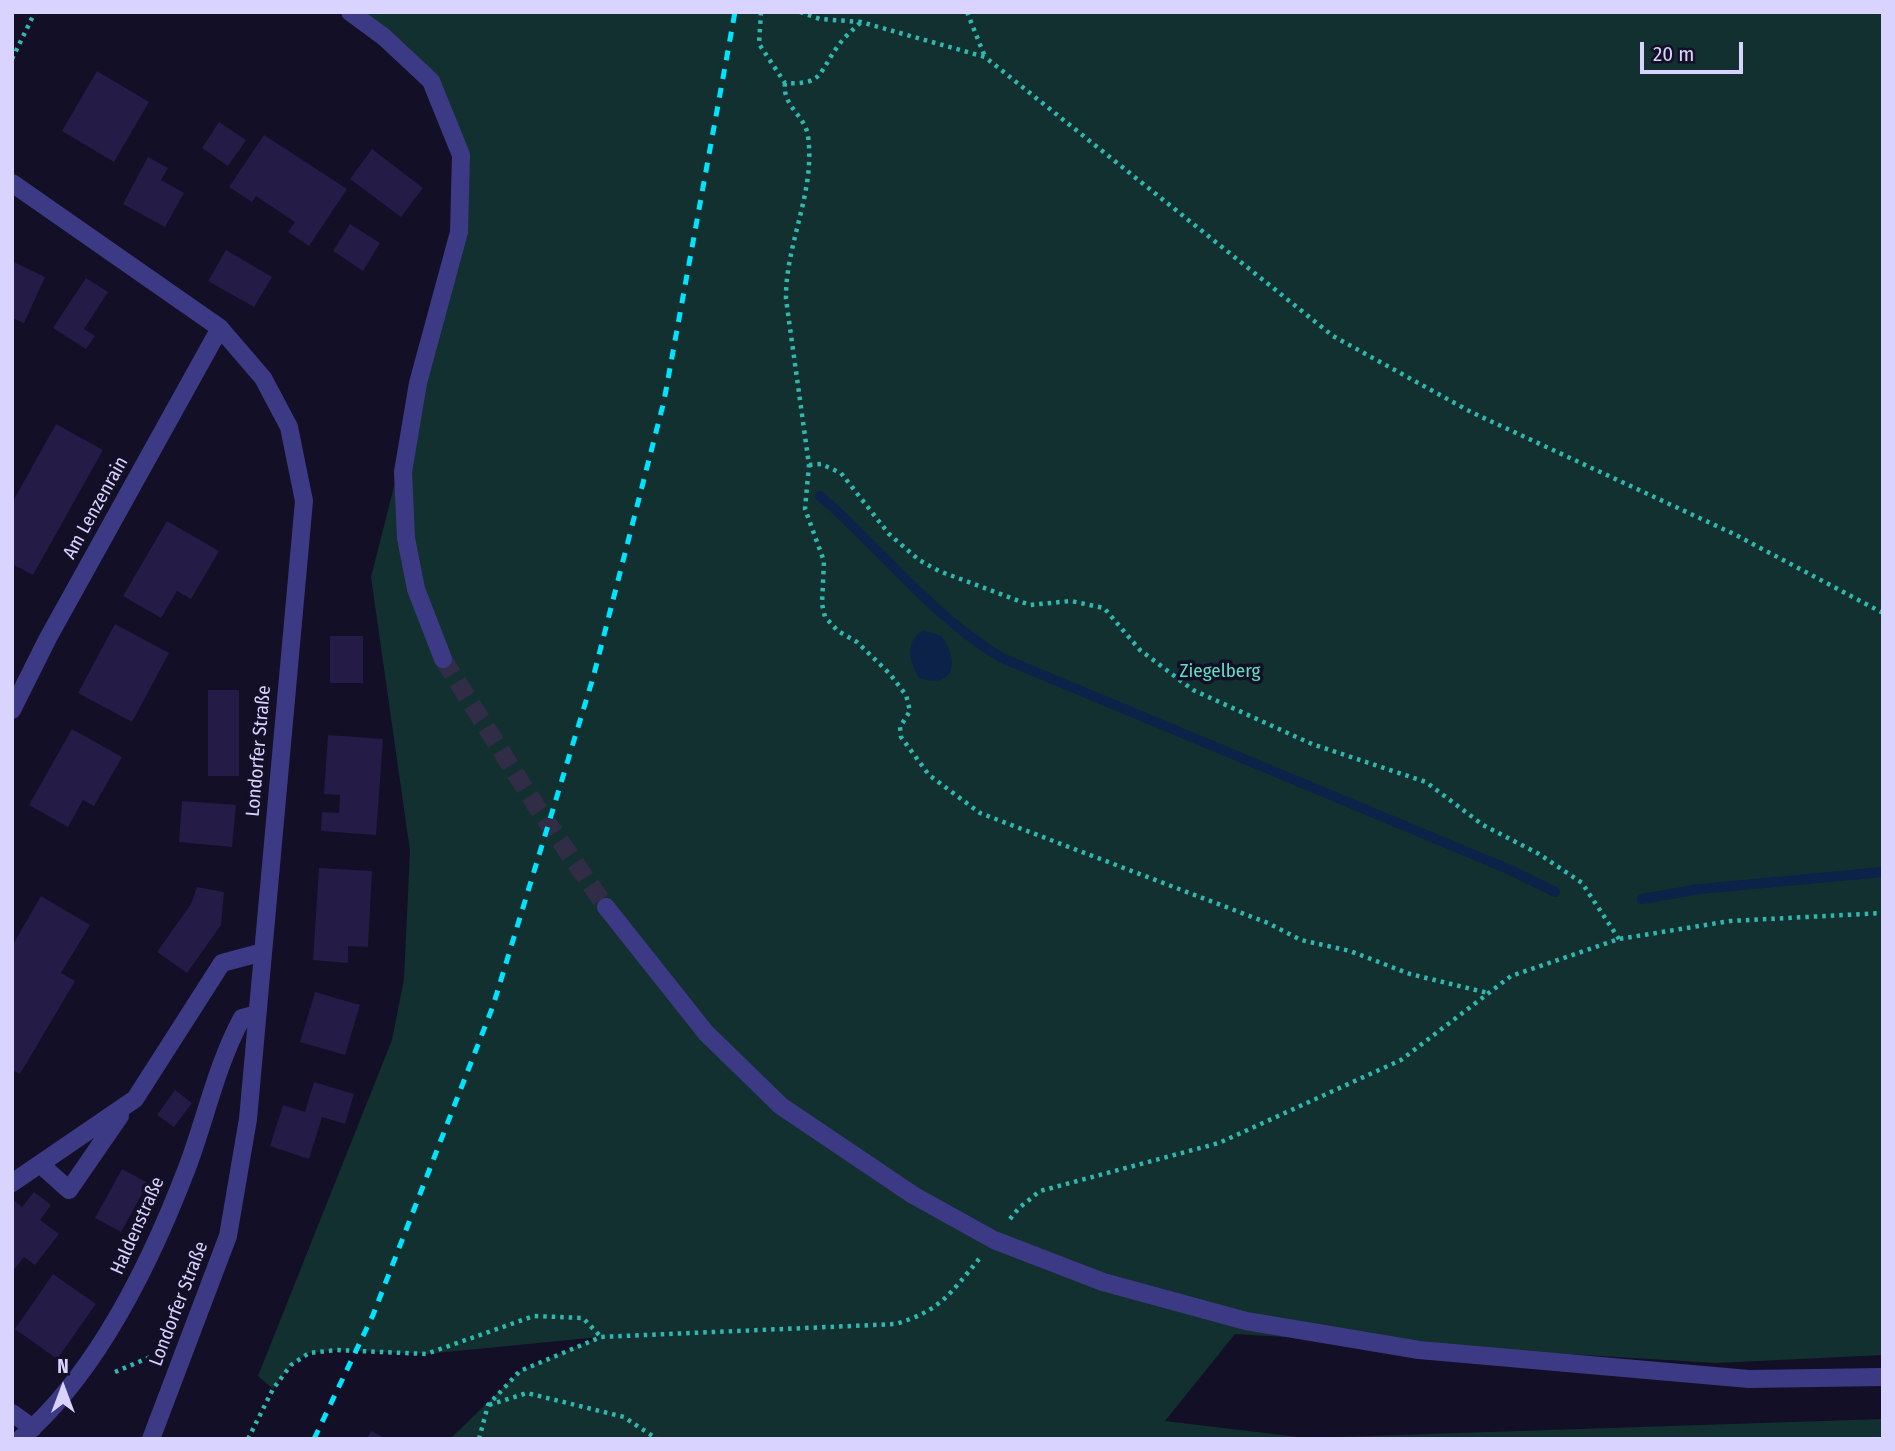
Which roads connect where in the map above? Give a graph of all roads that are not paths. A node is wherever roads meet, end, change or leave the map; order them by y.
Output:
1 (350, 12) edge
2 (12, 183) edge
3 (220, 328) junction
4 (443, 660) tunnel mouth
5 (12, 710) edge
6 (606, 907) tunnel mouth
7 (263, 952) junction
8 (257, 1014) junction
9 (128, 1104) junction
10 (40, 1164) junction
11 (12, 1183) edge
12 (1883, 1377) edge
13 (12, 1413) edge
14 (27, 1433) edge
15 (151, 1439) edge

1 - 4 street
2 - 3 street, Londorfer Straße
3 - 5 street, Am Lenzenrain
3 - 7 street, Londorfer Straße
6 - 12 street
7 - 8 street, Londorfer Straße
7 - 9 street
8 - 14 street, Haldenstraße
8 - 15 street, Londorfer Straße
9 - 10 street
9 - 10 street
10 - 11 street
13 - 14 street

